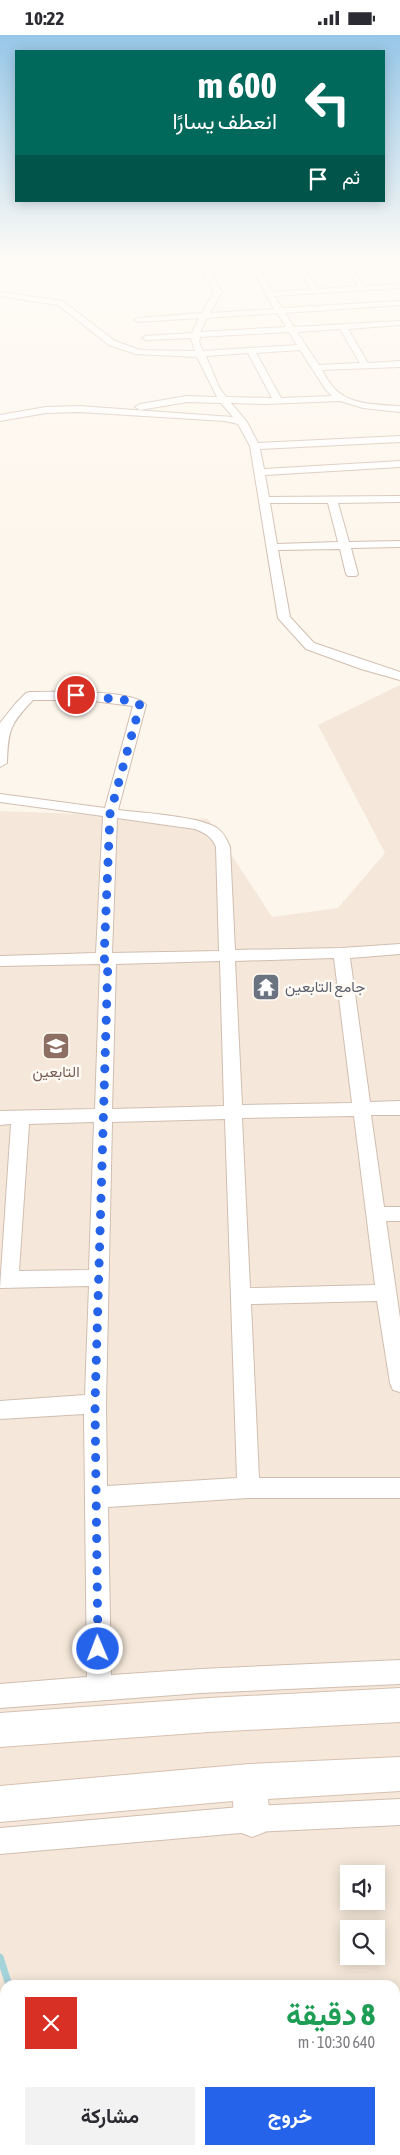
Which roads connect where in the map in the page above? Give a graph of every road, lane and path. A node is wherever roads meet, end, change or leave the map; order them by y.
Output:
1 (202, 359) edge
2 (255, 359) edge
3 (310, 359) edge
4 (362, 359) edge
5 (400, 364) edge
6 (366, 366) junction
7 (316, 368) junction
8 (341, 398) junction
9 (223, 399) junction
10 (278, 400) junction
11 (400, 409) edge
12 (120, 411) junction
13 (0, 417) edge
14 (242, 423) junction
15 (400, 439) edge
16 (255, 446) junction
17 (400, 464) edge
18 (259, 472) junction
19 (332, 499) junction
20 (400, 499) edge
21 (264, 500) junction
22 (400, 544) edge
23 (344, 545) junction
24 (272, 547) junction
25 (352, 574) dead end
26 (400, 676) edge
27 (0, 763) edge
28 (0, 798) edge
29 (110, 814) junction
30 (400, 949) edge
31 (341, 953) junction
32 (227, 957) junction
33 (106, 959) junction
34 (0, 961) edge
35 (400, 1108) edge
36 (361, 1109) junction
37 (232, 1113) junction
38 (102, 1115) junction
39 (0, 1118) edge
40 (20, 1118) junction
41 (377, 1214) junction
42 (400, 1214) edge
43 (98, 1278) junction
44 (5, 1280) edge
45 (386, 1293) junction
46 (242, 1296) junction
47 (398, 1353) edge
48 (400, 1383) edge
49 (95, 1404) junction
50 (0, 1410) edge
51 (248, 1488) junction
52 (400, 1488) edge
53 (96, 1497) junction
54 (400, 1672) edge
55 (99, 1688) junction
56 (0, 1696) edge
57 (400, 1705) edge
58 (0, 1730) edge
59 (400, 1774) edge
60 (249, 1782) junction
61 (0, 1804) edge
62 (400, 1812) edge
63 (252, 1819) junction
64 (0, 1841) edge

1 - 9 street
2 - 10 street
3 - 7 street
4 - 6 street
5 - 6 street
6 - 7 street
7 - 8 street
8 - 10 street
8 - 11 street
9 - 10 street
9 - 12 street
9 - 14 street
12 - 13 street
12 - 14 street
14 - 16 street
15 - 16 street
16 - 18 street
17 - 18 street
18 - 21 street
19 - 20 street
19 - 21 street
19 - 23 street
21 - 24 street
22 - 23 street
23 - 24 street
23 - 25 street
24 - 26 street
27 - 29 street
28 - 29 street
29 - 32 street
29 - 33 street
30 - 31 street
31 - 32 street
31 - 36 street
32 - 33 street
32 - 37 street
33 - 34 street
33 - 38 street
35 - 36 street
36 - 37 street
36 - 41 street
37 - 38 street
37 - 46 street
38 - 40 street
38 - 43 street
39 - 40 street
40 - 44 street
41 - 42 street
41 - 45 street
43 - 44 street
43 - 49 street
45 - 46 street
45 - 47 street
46 - 51 street
47 - 48 street
49 - 50 street
49 - 53 street
51 - 52 street
51 - 53 street
53 - 55 street
54 - 55 street
55 - 56 street
57 - 58 main road
59 - 60 main road
60 - 61 main road
60 - 63 main road
62 - 63 street
63 - 64 street

